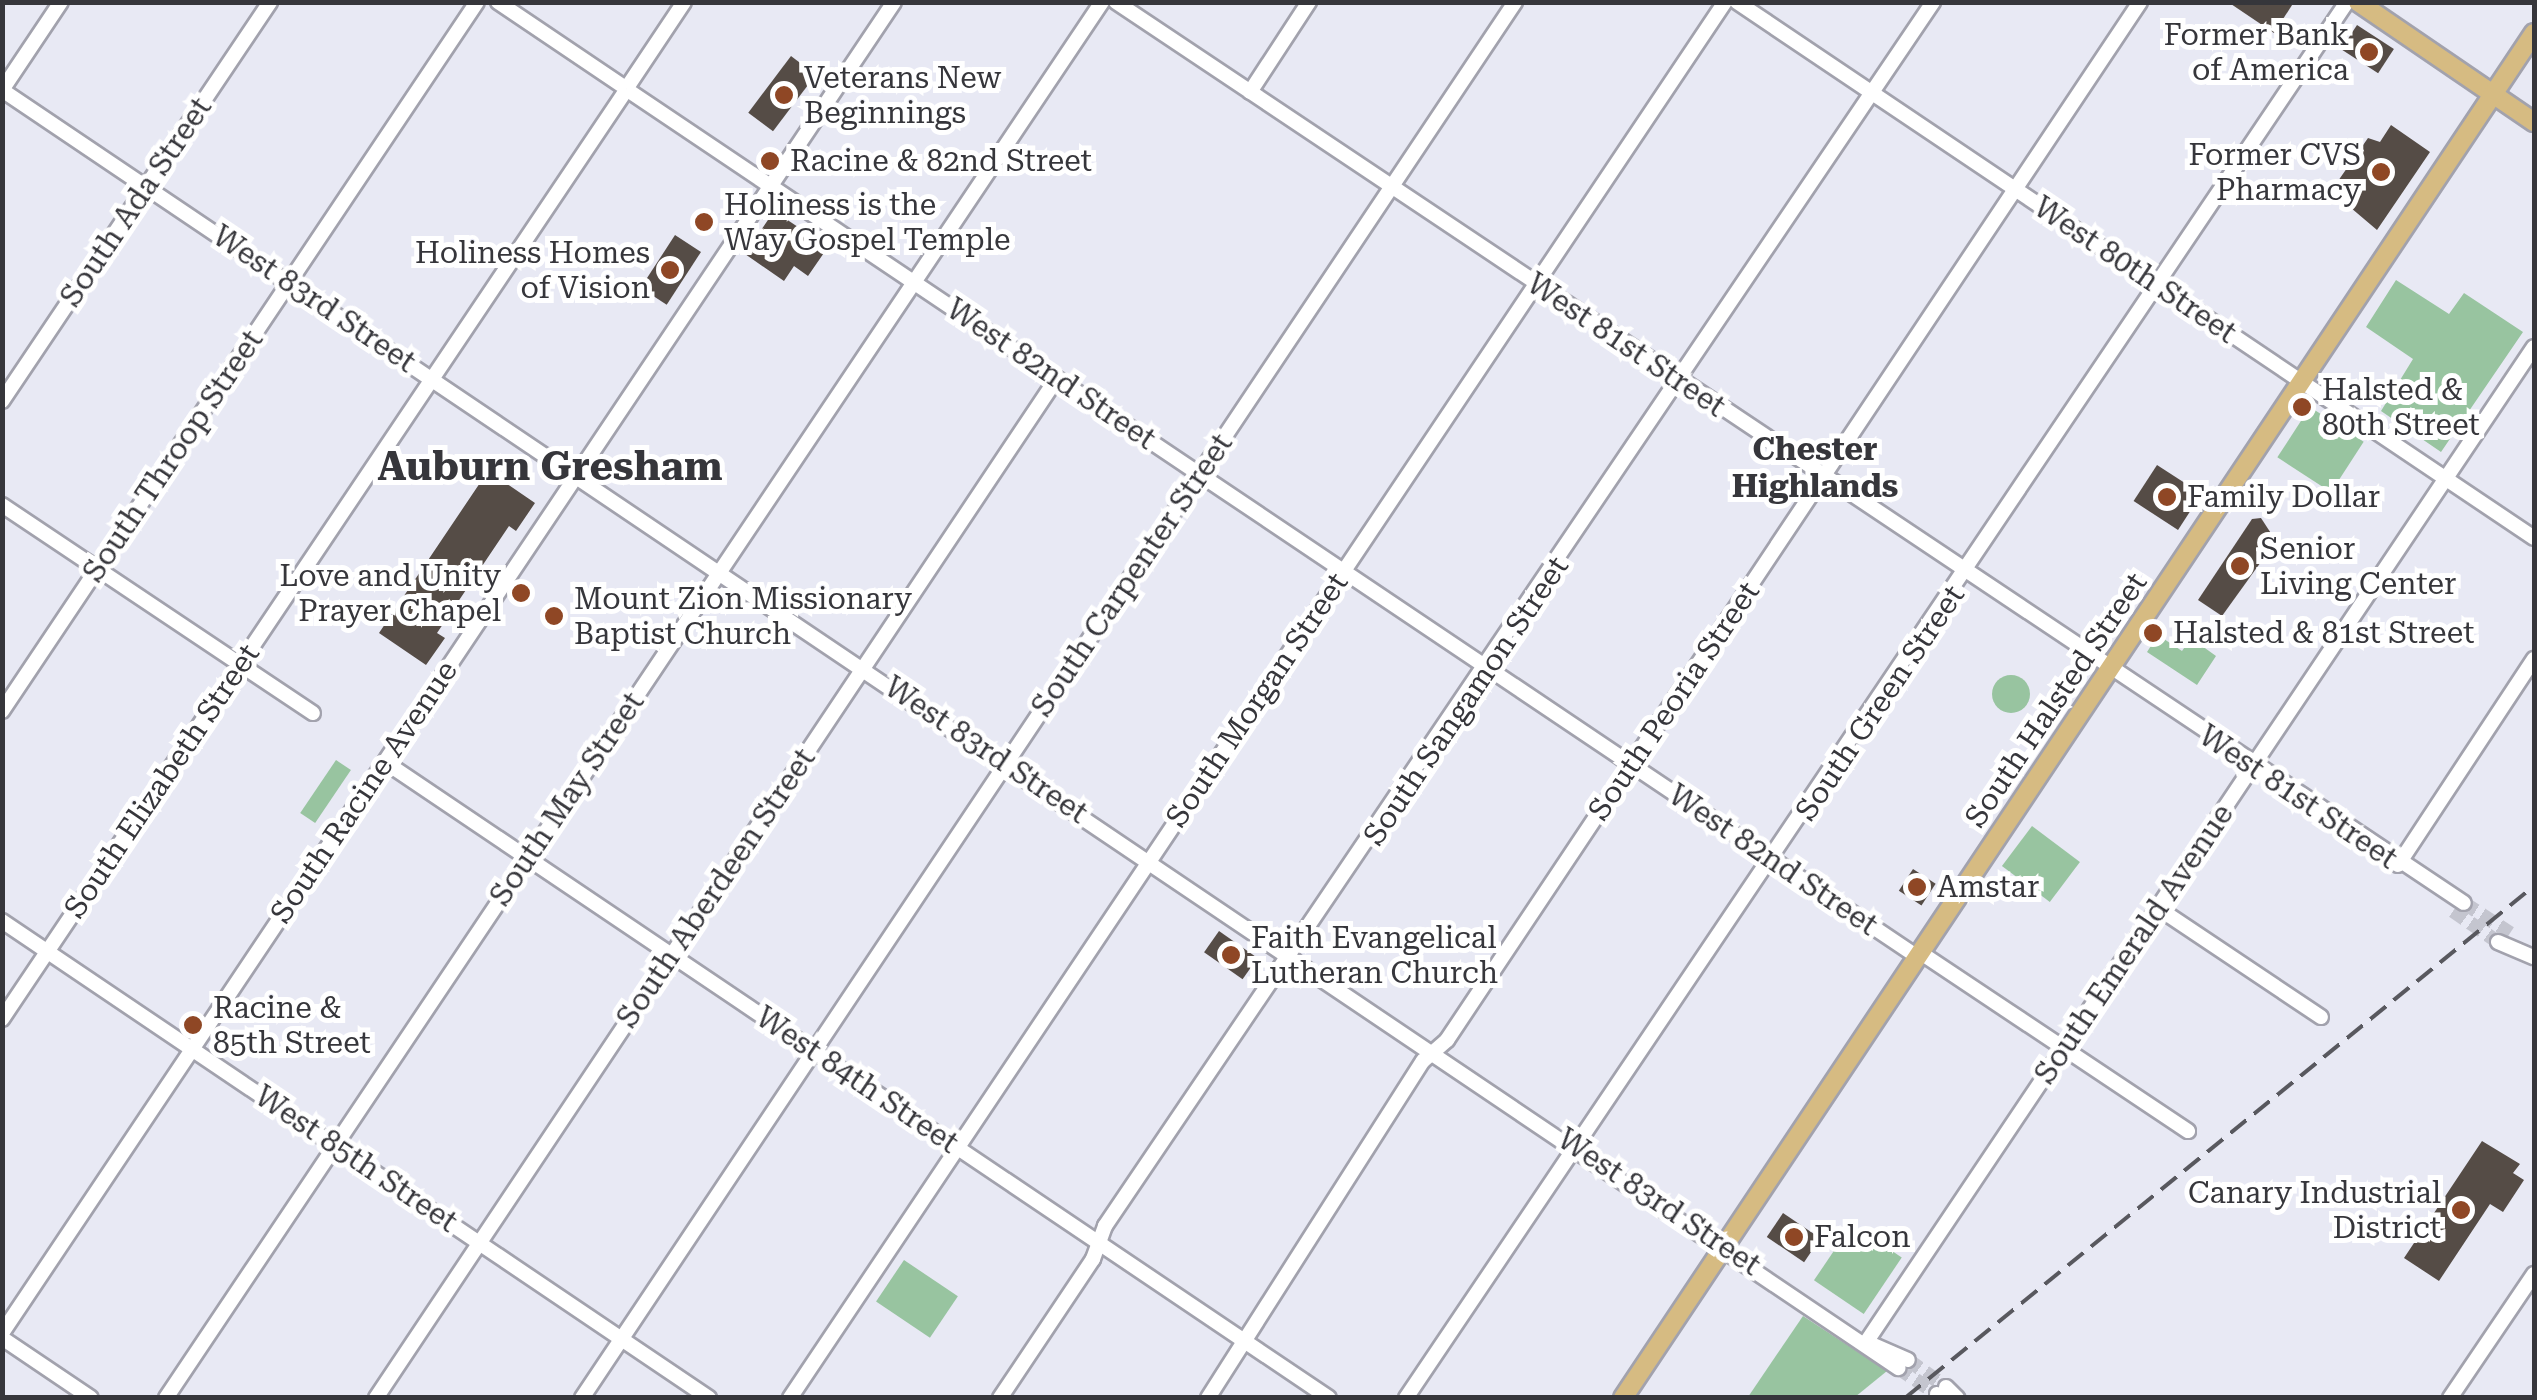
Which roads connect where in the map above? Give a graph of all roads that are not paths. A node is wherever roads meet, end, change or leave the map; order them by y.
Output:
1 (62, 2) edge
2 (270, 2) edge
3 (478, 2) edge
4 (498, 2) edge
5 (684, 2) edge
6 (894, 2) edge
7 (1102, 2) edge
8 (1116, 2) edge
9 (1310, 2) edge
10 (1516, 2) edge
11 (1725, 2) edge
12 (1737, 2) edge
13 (1933, 2) edge
14 (2140, 2) edge
15 (2347, 2) edge
16 (2358, 2) edge
17 (2534, 34) edge
18 (626, 89) junction
19 (2, 90) edge
20 (1250, 92) junction
21 (1872, 93) junction
22 (2494, 95) junction
23 (2534, 122) edge
24 (146, 186) junction
25 (771, 186) junction
26 (1392, 188) junction
27 (2016, 190) junction
28 (913, 282) junction
29 (290, 283) junction
30 (1536, 284) junction
31 (2158, 286) junction
32 (2534, 346) edge
33 (432, 378) junction
34 (1057, 378) junction
35 (1680, 382) junction
36 (2301, 382) junction
37 (2, 401) edge
38 (1200, 474) junction
39 (576, 475) junction
40 (1823, 478) junction
41 (2447, 479) junction
42 (2, 505) edge
43 (2534, 538) edge
44 (98, 568) junction
45 (1344, 571) junction
46 (720, 572) junction
47 (1966, 574) junction
48 (2534, 660) edge
49 (240, 664) junction
50 (864, 668) junction
51 (1489, 669) junction
52 (2110, 670) junction
53 (2, 711) edge
54 (314, 712) dead end
55 (384, 762) junction
56 (1006, 764) junction
57 (1631, 764) junction
58 (2254, 766) junction
59 (527, 858) junction
60 (1150, 860) junction
61 (1774, 860) junction
62 (2398, 865) junction
63 (2459, 906) tunnel mouth
64 (2158, 908) junction
65 (2, 921) edge
66 (2504, 938) tunnel mouth
67 (48, 951) junction
68 (672, 955) junction
69 (1291, 955) junction
70 (1920, 955) junction
71 (2534, 957) edge
72 (2321, 1017) dead end
73 (2, 1019) edge
74 (2064, 1048) junction
75 (192, 1049) junction
76 (814, 1051) junction
77 (1434, 1051) junction
78 (2188, 1130) dead end
79 (337, 1146) junction
80 (1578, 1147) junction
81 (958, 1148) junction
82 (480, 1242) junction
83 (1099, 1243) junction
84 (1725, 1246) junction
85 (2534, 1274) edge
86 (2, 1335) edge
87 (622, 1338) junction
88 (1243, 1340) junction
89 (1869, 1343) junction
90 (1903, 1364) tunnel mouth
91 (91, 1398) edge
92 (166, 1398) edge
93 (376, 1398) edge
94 (582, 1398) edge
95 (709, 1398) edge
96 (790, 1398) edge
97 (1000, 1398) edge
98 (1208, 1398) edge
99 (1329, 1398) edge
100 (1406, 1398) edge
101 (1623, 1398) edge
102 (2450, 1398) edge

1 - 19 street
2 - 24 street, South Ada Street
3 - 29 street, South Throop Street
4 - 18 street, West 82nd Street
5 - 18 street, South Elizabeth Street
6 - 25 street, South Racine Avenue
7 - 28 street, South May Street
8 - 20 street, West 81st Street
9 - 20 street
10 - 26 street, South Carpenter Street
11 - 30 street, South Morgan Street
12 - 21 street, West 80th Street
13 - 21 street, South Sangamon Street
14 - 27 street, South Peoria Street
15 - 31 street, South Green Street
16 - 22 main road
17 - 22 main road, South Halsted Street
18 - 25 street, West 82nd Street
18 - 33 street, South Elizabeth Street
19 - 24 street, West 83rd Street
20 - 26 street, West 81st Street
21 - 27 street, West 80th Street
21 - 35 street, South Sangamon Street
22 - 23 main road
22 - 36 main road, South Halsted Street
24 - 29 street, West 83rd Street
24 - 37 street, South Ada Street
25 - 28 street, West 82nd Street
25 - 39 street, South Racine Avenue
26 - 30 street, West 81st Street
26 - 38 street, South Carpenter Street
27 - 31 street, West 80th Street
27 - 40 street, South Peoria Street
28 - 34 street, West 82nd Street
28 - 46 street, South May Street
29 - 33 street, West 83rd Street
29 - 44 street, South Throop Street
30 - 35 street, West 81st Street
30 - 45 street, South Morgan Street
31 - 36 street, West 80th Street
31 - 47 street, South Green Street
32 - 41 street, South Emerald Avenue
33 - 39 street, West 83rd Street
33 - 49 street, South Elizabeth Street
34 - 38 street, West 82nd Street
34 - 50 street, South Aberdeen Street
35 - 40 street, West 81st Street
35 - 51 street, South Sangamon Street
36 - 41 street, West 80th Street
36 - 52 main road, South Halsted Street
38 - 45 street, West 82nd Street
38 - 56 street, South Carpenter Street
39 - 46 street, West 83rd Street
39 - 55 street, South Racine Avenue
40 - 47 street, West 81st Street
40 - 57 street, South Peoria Street
41 - 43 street, West 80th Street
41 - 58 street, South Emerald Avenue
42 - 44 street
44 - 49 street
44 - 53 street, South Throop Street
45 - 51 street, West 82nd Street
45 - 60 street, South Morgan Street
46 - 50 street, West 83rd Street
46 - 59 street, South May Street
47 - 52 street, West 81st Street
47 - 61 street, South Green Street
48 - 62 street
49 - 54 street
49 - 67 street, South Elizabeth Street
50 - 56 street, West 83rd Street
50 - 68 street, South Aberdeen Street
51 - 57 street, West 82nd Street
51 - 69 street, South Sangamon Street
52 - 58 street, West 81st Street
52 - 70 main road, South Halsted Street
55 - 59 street, West 84th Street
55 - 75 street, South Racine Avenue
56 - 60 street, West 83rd Street
56 - 76 street, South Carpenter Street
57 - 61 street, West 82nd Street
57 - 77 street, South Peoria Street
58 - 62 street, West 81st Street
58 - 64 street, South Emerald Avenue
59 - 68 street, West 84th Street
59 - 79 street, South May Street
60 - 69 street, West 83rd Street
60 - 81 street, South Morgan Street
61 - 70 street, West 82nd Street
61 - 80 street, South Green Street
62 - 63 street, West 81st Street
64 - 72 street
64 - 74 street, South Emerald Avenue
65 - 67 street, West 85th Street
66 - 71 street
67 - 73 street, South Elizabeth Street
67 - 75 street, West 85th Street
68 - 76 street, West 84th Street
68 - 82 street, South Aberdeen Street
69 - 77 street, West 83rd Street
69 - 83 street, South Sangamon Street
70 - 74 street, West 82nd Street
70 - 84 main road, South Halsted Street
74 - 78 street, West 82nd Street
74 - 89 street, South Emerald Avenue
75 - 79 street, West 85th Street
75 - 86 street, South Racine Avenue
76 - 81 street, West 84th Street
76 - 87 street, South Carpenter Street
77 - 80 street, West 83rd Street
77 - 88 street, South Peoria Street
79 - 82 street, West 85th Street
79 - 92 street, South May Street
80 - 84 street, West 83rd Street
80 - 100 street, South Green Street
81 - 83 street, West 84th Street
81 - 96 street, South Morgan Street
82 - 87 street, West 85th Street
82 - 93 street, South Aberdeen Street
83 - 88 street, West 84th Street
83 - 97 street, South Sangamon Street
84 - 89 street, West 83rd Street
84 - 101 main road, South Halsted Street
85 - 102 street
86 - 91 street
87 - 94 street, South Carpenter Street
87 - 95 street, West 85th Street
88 - 98 street, South Peoria Street
88 - 99 street, West 84th Street
89 - 90 street, West 83rd Street

